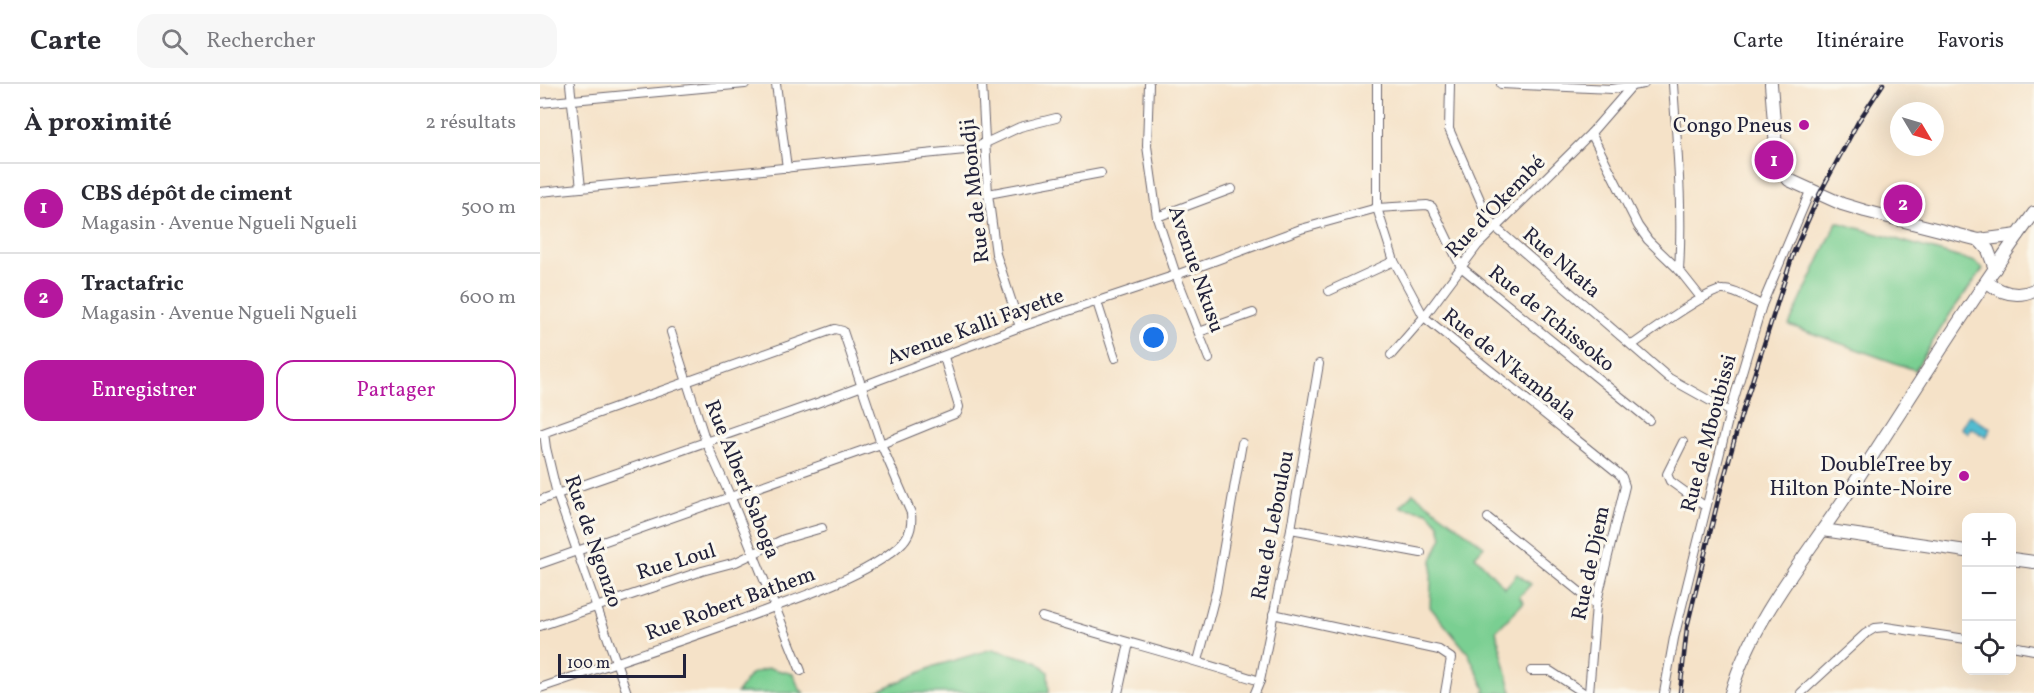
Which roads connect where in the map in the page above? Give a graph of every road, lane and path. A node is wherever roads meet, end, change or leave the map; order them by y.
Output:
1 (570, 84) edge
2 (745, 84) edge
3 (776, 84) edge
4 (982, 84) edge
5 (1149, 84) edge
6 (1377, 84) edge
7 (1450, 84) edge
8 (1502, 84) edge
9 (1531, 84) edge
10 (1644, 84) edge
11 (1673, 84) edge
12 (1771, 84) edge
13 (1631, 87) junction
14 (572, 100) junction
15 (540, 103) edge
16 (1056, 118) dead end
17 (1592, 133) junction
18 (986, 142) junction
19 (787, 168) junction
20 (1101, 173) dead end
21 (580, 189) junction
22 (1232, 189) dead end
23 (1811, 189) junction
24 (540, 192) edge
25 (988, 194) junction
26 (1427, 205) joint
27 (1377, 208) junction
28 (2034, 213) edge
29 (1157, 217) junction
30 (1496, 228) junction
31 (2018, 235) junction
32 (1979, 240) junction
33 (1394, 261) junction
34 (1461, 267) junction
35 (1995, 269) junction
36 (1679, 270) junction
37 (1176, 275) junction
38 (1988, 282) junction
39 (1329, 291) dead end
40 (2002, 291) junction
41 (2033, 292) edge
42 (1702, 299) junction
43 (1974, 299) junction
44 (1097, 302) junction
45 (1762, 305) junction
46 (1253, 313) dead end
47 (1424, 317) junction
48 (1020, 327) junction
49 (671, 332) dead end
50 (1199, 332) junction
51 (1632, 345) junction
52 (1391, 355) dead end
53 (944, 357) junction
54 (1115, 358) dead end
55 (1209, 358) dead end
56 (1319, 364) dead end
57 (686, 383) junction
58 (861, 387) junction
59 (1730, 411) junction
60 (1649, 420) dead end
61 (542, 433) edge
62 (706, 442) junction
63 (1683, 442) dead end
64 (881, 444) junction
65 (1242, 444) dead end
66 (1622, 477) joint
67 (557, 494) junction
68 (731, 498) junction
69 (540, 500) edge
70 (1706, 507) junction
71 (1488, 518) dead end
72 (822, 528) dead end
73 (1291, 529) junction
74 (1823, 531) junction
75 (1962, 550) edge
76 (577, 551) junction
77 (1421, 553) dead end
78 (754, 554) junction
79 (2016, 560) edge
80 (2034, 562) edge
81 (540, 564) edge
82 (1596, 605) junction
83 (598, 606) junction
84 (775, 607) junction
85 (1273, 614) junction
86 (1042, 616) dead end
87 (540, 626) edge
88 (1962, 638) edge
89 (1129, 643) junction
90 (2016, 647) edge
91 (2034, 650) edge
92 (1198, 661) junction
93 (617, 662) junction
94 (801, 671) dead end
95 (1531, 671) dead end
96 (1260, 681) junction
97 (540, 688) edge
98 (627, 693) edge
99 (1118, 693) edge
100 (1255, 693) edge
101 (1445, 693) edge
102 (1584, 693) edge
103 (1589, 693) edge
104 (1664, 693) edge
105 (1731, 693) edge
106 (1801, 693) edge

1 - 14 street
2 - 14 street
3 - 19 street
4 - 18 street, Rue de Mbondji
5 - 29 street, Avenue Nkusu
6 - 27 street, Rue de N'kambala
7 - 30 street, Rue Nkata
8 - 9 street
9 - 13 street
10 - 13 street
11 - 36 street
12 - 23 main road
13 - 17 street, Rue d'Okembé
14 - 15 street
14 - 21 street
16 - 18 street
17 - 30 street, Rue d'Okembé
17 - 36 street
18 - 19 street
18 - 25 street, Rue de Mbondji
19 - 21 street
20 - 25 street
21 - 24 street
22 - 29 street
23 - 32 main road
23 - 45 street, Rue de Mboubissi
25 - 48 street, Rue de Mbondji
26 - 27 street, Avenue Kalli Fayette
26 - 34 street, Rue de Tchissoko
27 - 33 street, Rue de N'kambala
27 - 37 street, Avenue Kalli Fayette
28 - 31 main road
29 - 37 street, Avenue Nkusu
30 - 34 street, Rue d'Okembé
30 - 51 street, Rue Nkata
31 - 32 main road
31 - 35 main road
32 - 35 main road
33 - 39 street
33 - 47 street, Rue de N'kambala
34 - 47 street, Rue d'Okembé
34 - 60 street, Rue de Tchissoko
35 - 38 main road
36 - 42 street
37 - 44 street, Avenue Kalli Fayette
37 - 50 street, Avenue Nkusu
38 - 40 main road
38 - 43 main road
40 - 41 main road
40 - 43 main road
42 - 45 street
42 - 51 street
43 - 74 main road
44 - 48 street, Avenue Kalli Fayette
44 - 54 street
45 - 59 street, Rue de Mboubissi
46 - 50 street
47 - 52 street, Rue d'Okembé
47 - 66 street, Rue de N'kambala
48 - 53 street, Avenue Kalli Fayette
49 - 57 street, Rue Albert Saboga
50 - 55 street, Avenue Nkusu
51 - 59 street, Rue Nkata
53 - 58 street, Avenue Kalli Fayette
53 - 64 street
56 - 73 street, Rue de Leboulou
57 - 58 street, Rue Robert Bathem
57 - 61 street
57 - 62 street, Rue Albert Saboga
58 - 62 street, Avenue Kalli Fayette
58 - 64 street, Rue Robert Bathem
59 - 70 street, Rue de Mboubissi
61 - 67 street, Rue de Ngonzo
62 - 67 street, Avenue Kalli Fayette
62 - 68 street, Rue Albert Saboga
63 - 70 street
64 - 68 street
64 - 84 street, Rue Robert Bathem
65 - 92 street
66 - 82 street, Rue de Djem
67 - 69 street, Avenue Kalli Fayette
67 - 76 street, Rue de Ngonzo
68 - 76 street
68 - 78 street, Rue Albert Saboga
70 - 104 street, Rue de Mboubissi
71 - 82 street
72 - 78 street, Rue Loul
73 - 77 street
73 - 85 street, Rue de Leboulou
74 - 75 main road
74 - 105 main road
76 - 81 street
76 - 83 street, Rue de Ngonzo
78 - 83 street, Rue Loul
78 - 84 street, Rue Albert Saboga
79 - 80 main road
82 - 103 street, Rue de Djem
83 - 87 street, Rue Loul
83 - 93 street, Rue de Ngonzo
84 - 93 street, Rue Robert Bathem
84 - 94 street, Rue Albert Saboga
85 - 96 street, Rue de Leboulou
85 - 101 street
86 - 89 street
88 - 106 street
89 - 92 street
89 - 99 street
90 - 91 street
92 - 96 street
93 - 97 street, Rue Robert Bathem
93 - 98 street, Rue de Ngonzo
95 - 102 street
96 - 100 street, Rue de Leboulou

